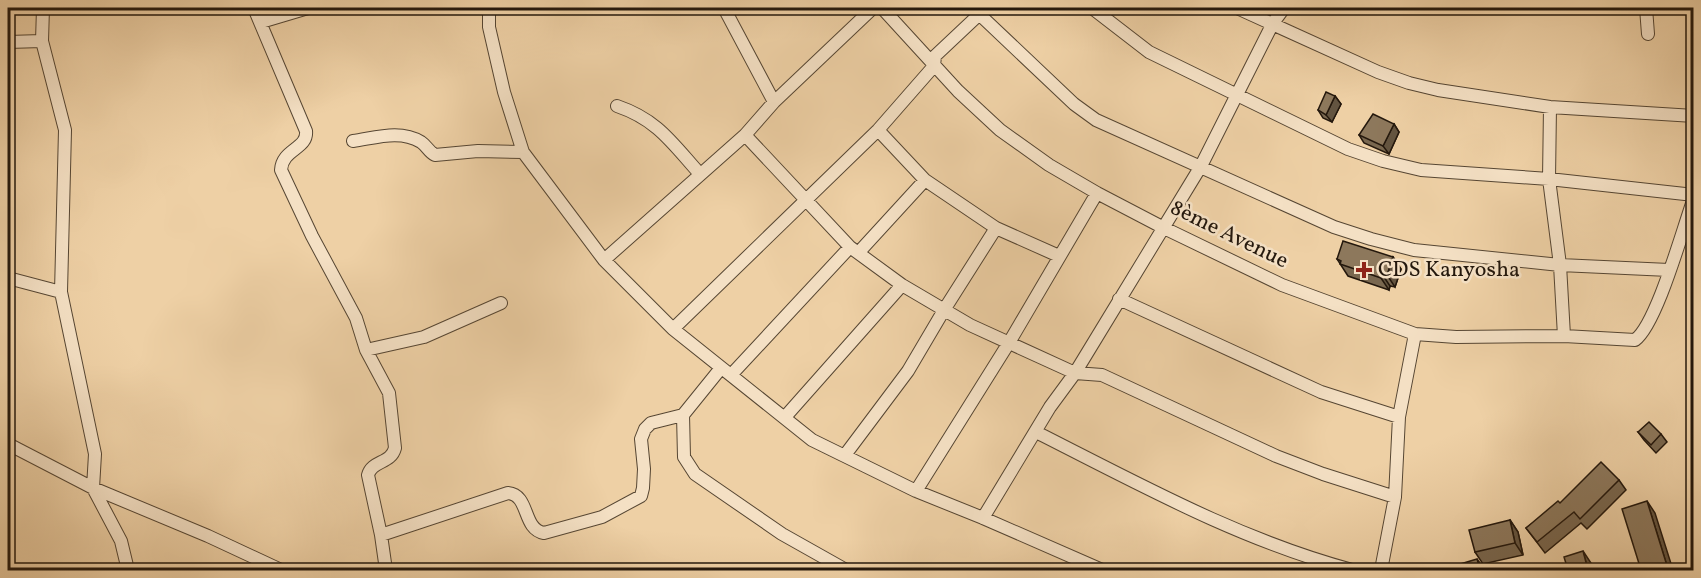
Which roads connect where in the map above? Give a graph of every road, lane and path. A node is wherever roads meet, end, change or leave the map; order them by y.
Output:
1 (43, 8) edge
2 (254, 8) edge
3 (308, 8) edge
4 (489, 8) edge
5 (724, 8) edge
6 (873, 8) edge
7 (882, 8) edge
8 (1092, 8) edge
9 (1237, 8) edge
10 (1284, 8) edge
11 (1646, 8) edge
12 (983, 10) edge
13 (261, 22) junction
14 (1273, 23) junction
15 (1648, 34) dead end
16 (42, 41) junction
17 (8, 42) edge
18 (934, 66) junction
19 (1238, 95) junction
20 (774, 102) junction
21 (617, 106) dead end
22 (1550, 107) junction
23 (1694, 116) edge
24 (878, 130) junction
25 (745, 135) junction
26 (353, 141) dead end
27 (523, 152) junction
28 (1201, 166) junction
29 (700, 174) junction
30 (1548, 179) junction
31 (925, 180) junction
32 (1097, 194) junction
33 (1694, 197) edge
34 (804, 200) junction
35 (996, 228) junction
36 (1164, 228) junction
37 (854, 250) junction
38 (1059, 256) junction
39 (604, 260) junction
40 (1560, 265) junction
41 (1669, 270) junction
42 (8, 278) edge
43 (902, 285) junction
44 (61, 292) junction
45 (1119, 299) junction
46 (501, 303) dead end
47 (944, 310) junction
48 (673, 329) junction
49 (1415, 334) junction
50 (1564, 336) junction
51 (1010, 341) junction
52 (366, 350) junction
53 (721, 368) junction
54 (1075, 373) junction
55 (731, 375) junction
56 (683, 415) junction
57 (785, 417) junction
58 (1399, 417) junction
59 (1036, 432) junction
60 (8, 444) edge
61 (845, 455) junction
62 (93, 488) junction
63 (916, 492) junction
64 (1395, 497) junction
65 (983, 518) junction
66 (381, 535) junction
67 (128, 570) edge
68 (281, 570) edge
69 (386, 570) edge
70 (846, 570) edge
71 (1102, 570) edge
72 (1352, 570) edge
73 (1381, 570) edge

1 - 16 street
2 - 13 street
3 - 13 street
4 - 27 street
5 - 20 street
6 - 20 street
7 - 18 street, 8ème Avenue
8 - 19 street
9 - 14 street
10 - 14 street
11 - 15 street
12 - 18 street
12 - 28 street
13 - 52 street
14 - 19 street
14 - 22 street
16 - 17 street
16 - 44 street
18 - 24 street
18 - 32 street, 8ème Avenue
19 - 28 street
19 - 30 street
20 - 25 street
21 - 29 street
22 - 23 street
22 - 30 street
24 - 31 street
24 - 34 street
25 - 29 street
25 - 34 street
26 - 27 street
27 - 39 street
28 - 36 street
28 - 40 street
29 - 39 street
30 - 33 street
30 - 40 street
31 - 35 street
31 - 37 street
32 - 36 street, 8ème Avenue
32 - 38 street
33 - 41 street
34 - 37 street
34 - 48 street
35 - 38 street
35 - 47 street
36 - 45 street
36 - 49 street, 8ème Avenue
37 - 43 street
37 - 55 street
38 - 51 street
39 - 48 street
40 - 41 street
40 - 50 street
41 - 50 street, 8ème Avenue
42 - 44 street
43 - 47 street
43 - 57 street
44 - 62 street
45 - 54 street
45 - 58 street
46 - 52 street
47 - 51 street
47 - 61 street
48 - 53 street
49 - 50 street, 8ème Avenue
49 - 58 street
51 - 54 street
51 - 63 street
52 - 66 street
53 - 55 street
53 - 56 street
54 - 59 street
54 - 64 street
55 - 57 street
56 - 66 street
56 - 70 street
57 - 61 street
58 - 64 street
59 - 65 street
59 - 72 street
60 - 62 street
61 - 63 street
62 - 67 street
62 - 68 street
63 - 65 street
64 - 73 street
65 - 71 street
66 - 69 street

